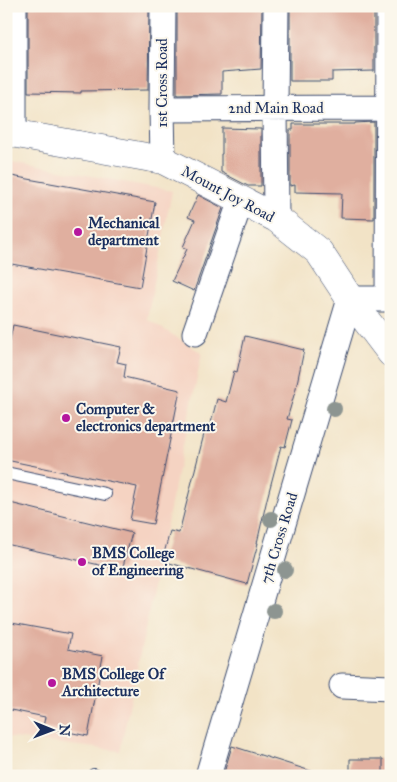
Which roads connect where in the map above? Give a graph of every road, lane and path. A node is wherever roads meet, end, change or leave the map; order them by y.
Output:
1 (14, 6) edge
2 (163, 6) edge
3 (276, 6) edge
4 (389, 6) edge
5 (275, 108) junction
6 (390, 108) edge
7 (162, 109) junction
8 (10, 133) edge
9 (162, 160) junction
10 (242, 200) junction
11 (276, 218) junction
12 (389, 298) edge
13 (350, 299) junction
14 (195, 333) dead end
15 (391, 352) edge
16 (6, 473) edge
17 (105, 494) dead end
18 (342, 686) dead end
19 (391, 688) edge
20 (208, 776) edge

1 - 8 street
2 - 7 street, 1st Cross Road
3 - 5 street
4 - 6 street
5 - 6 street, 2nd Main Road
5 - 7 street, 2nd Main Road
5 - 11 street
6 - 12 street
7 - 9 street, 1st Cross Road
8 - 9 main road, Mount Joy Road
9 - 10 main road, Mount Joy Road
10 - 11 main road, Mount Joy Road
10 - 14 street
11 - 13 main road, Mount Joy Road
12 - 13 street
13 - 15 main road, Mount Joy Road
13 - 20 street, 7th Cross Road
16 - 17 lane
18 - 19 street

